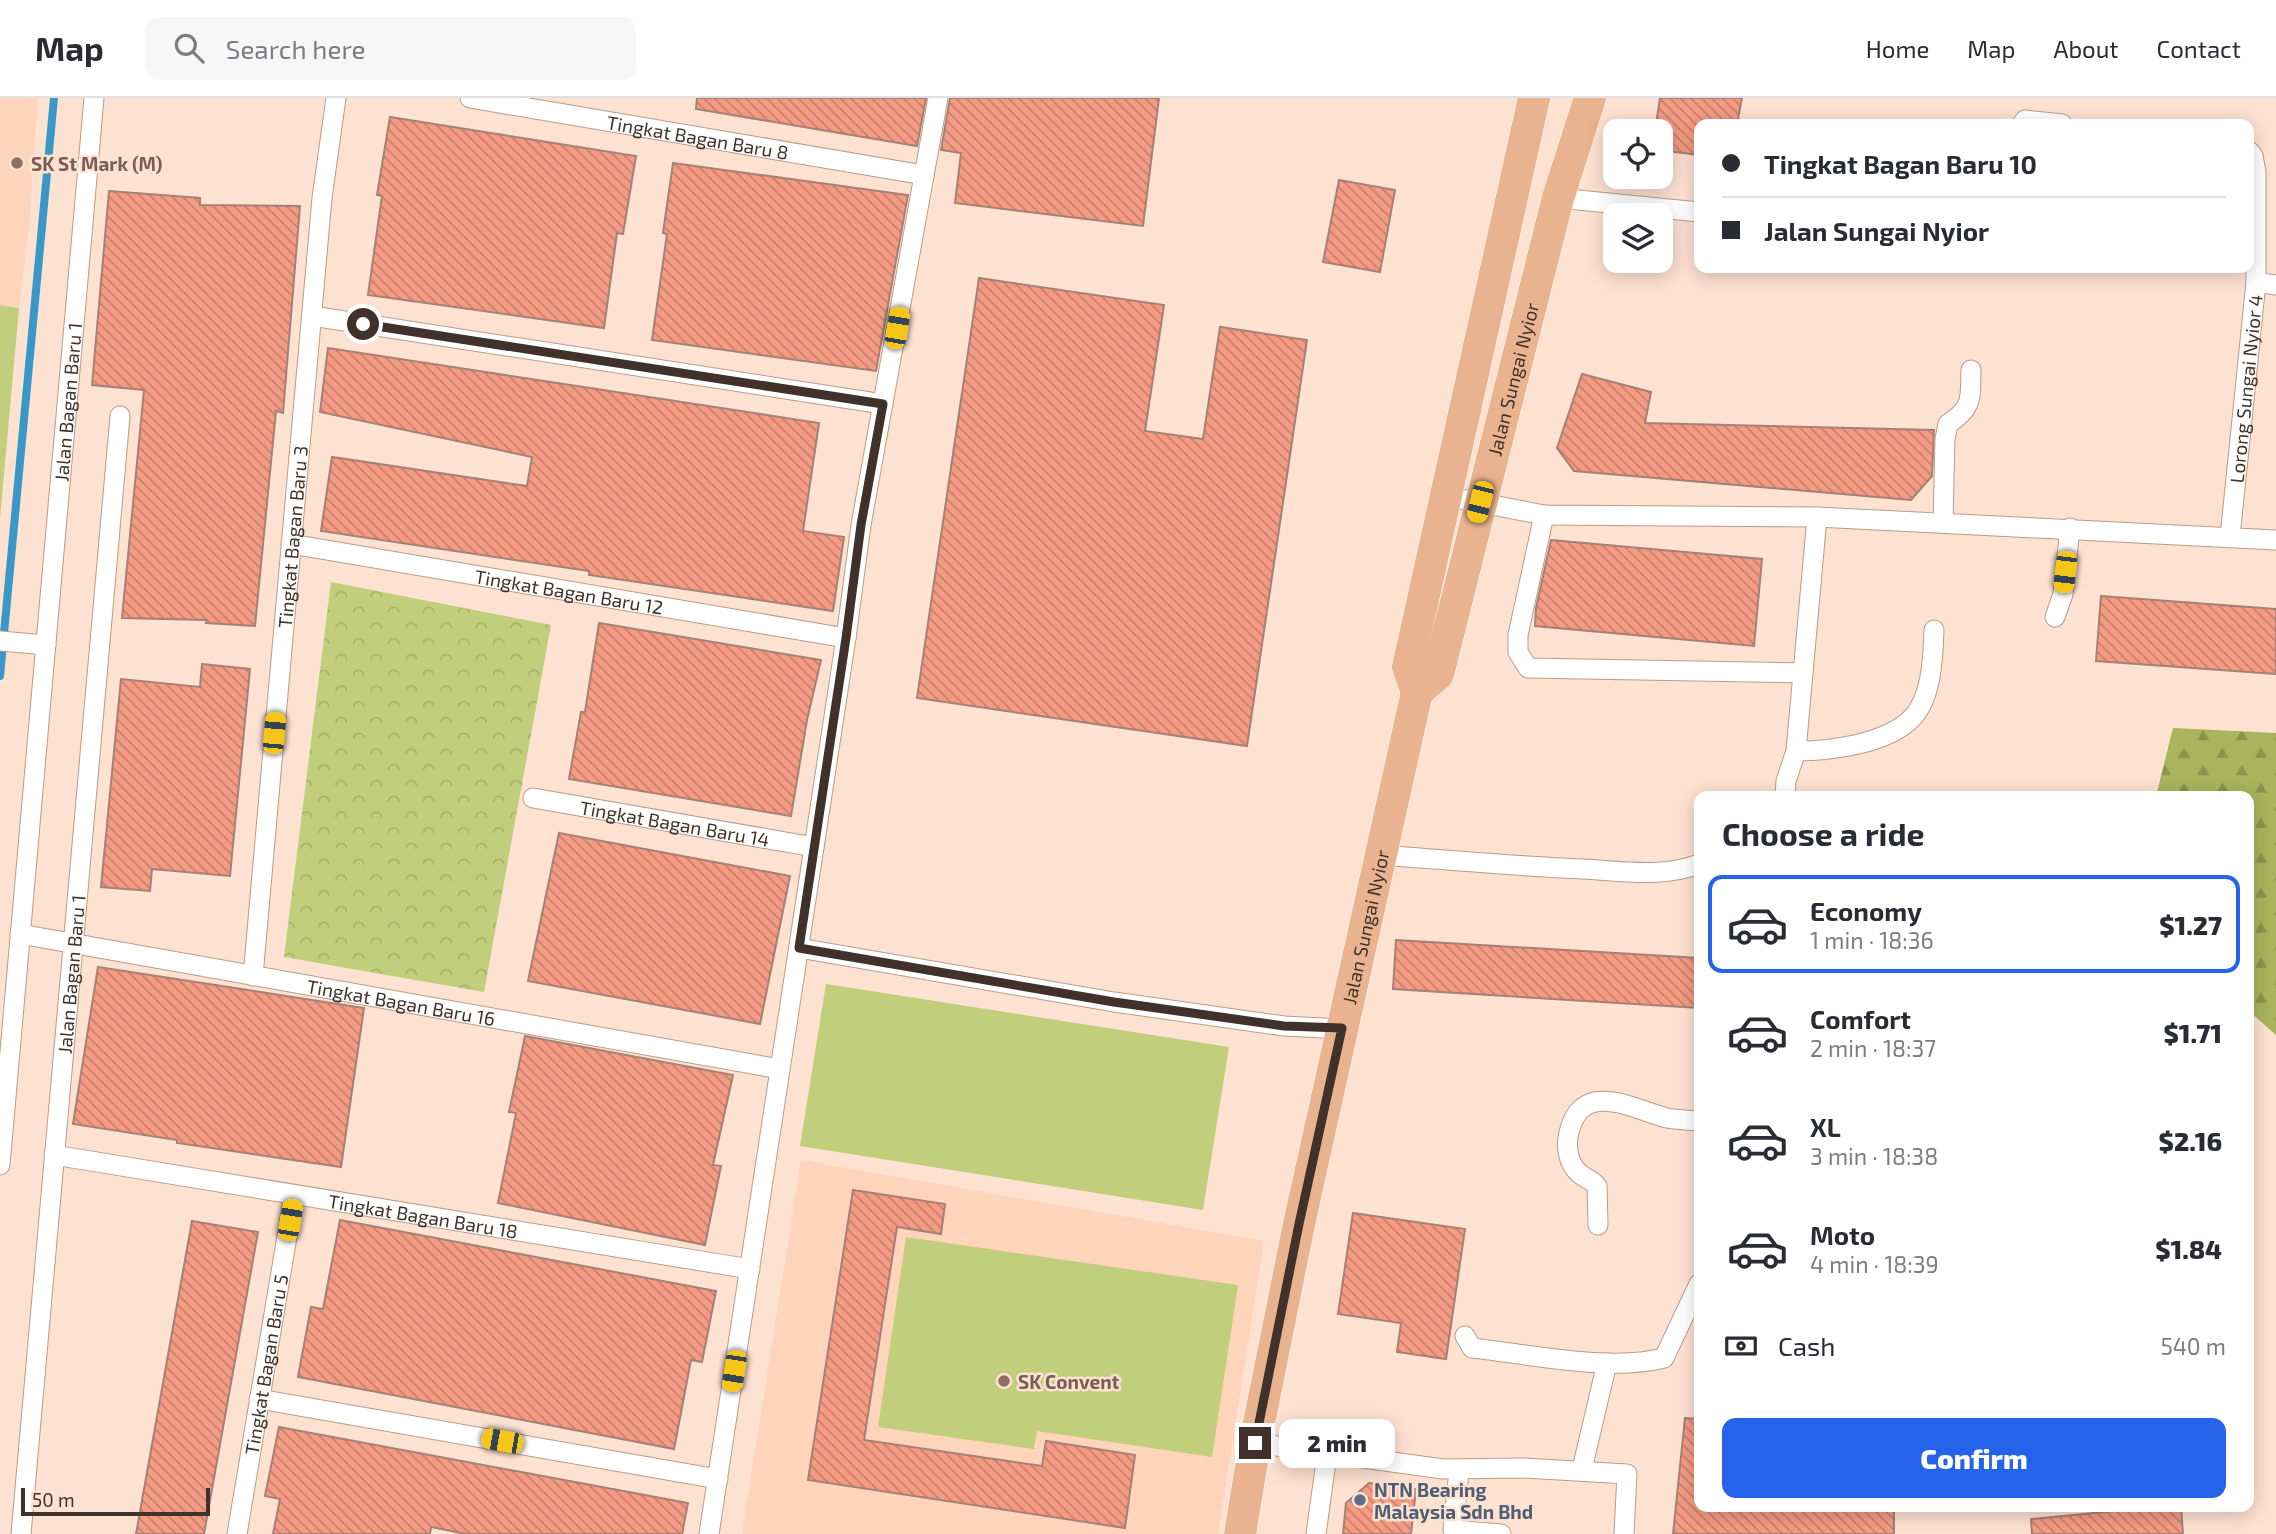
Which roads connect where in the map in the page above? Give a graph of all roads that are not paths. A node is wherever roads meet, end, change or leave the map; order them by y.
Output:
1 (94, 98) edge
2 (336, 98) edge
3 (470, 98) edge
4 (938, 98) edge
5 (1534, 98) edge
6 (1590, 98) edge
7 (2254, 164) edge
8 (924, 175) junction
9 (1558, 198) junction
10 (1694, 212) edge
11 (2256, 282) junction
12 (2276, 285) edge
13 (312, 316) junction
14 (1971, 370) dead end
15 (883, 404) junction
16 (120, 416) dead end
17 (1445, 496) junction
18 (1480, 502) junction
19 (1545, 515) junction
20 (1817, 517) junction
21 (1943, 522) junction
22 (2070, 528) junction
23 (2230, 537) junction
24 (2276, 540) edge
25 (291, 544) junction
26 (2054, 617) dead end
27 (1934, 630) dead end
28 (846, 638) junction
29 (8, 642) edge
30 (46, 645) junction
31 (1803, 673) junction
32 (1417, 692) junction
33 (1796, 751) junction
34 (1785, 791) edge
35 (533, 798) dead end
36 (814, 847) junction
37 (1380, 855) junction
38 (1694, 866) edge
39 (20, 934) junction
40 (73, 944) junction
41 (799, 948) junction
42 (253, 976) junction
43 (1342, 1028) junction
44 (780, 1069) junction
45 (1694, 1121) edge
46 (1, 1135) edge
47 (54, 1155) junction
48 (0, 1165) edge
49 (294, 1195) junction
50 (1598, 1225) dead end
51 (750, 1269) junction
52 (1694, 1295) edge
53 (1465, 1336) dead end
54 (1607, 1363) junction
55 (259, 1399) junction
56 (1255, 1443) junction
57 (1326, 1454) junction
58 (1582, 1469) junction
59 (1460, 1470) junction
60 (718, 1479) junction
61 (21, 1534) edge
62 (237, 1534) edge
63 (709, 1534) edge
64 (1240, 1534) edge
65 (1316, 1534) edge
66 (1501, 1534) edge
67 (1624, 1534) edge

1 - 30 street, Jalan Bagan Baru 1
2 - 13 street, Tingkat Bagan Baru 3
3 - 8 street, Tingkat Bagan Baru 8
4 - 8 street
5 - 17 main road, Jalan Sungai Nyior
6 - 9 main road, Jalan Sungai Nyior
7 - 11 street, Lorong Sungai Nyior 4
8 - 15 street
9 - 10 street
9 - 18 main road, Jalan Sungai Nyior
11 - 12 street
11 - 23 street, Lorong Sungai Nyior 4
13 - 15 street
13 - 25 street, Tingkat Bagan Baru 3
14 - 21 street
15 - 28 street
16 - 40 street, Jalan Bagan Baru 1
17 - 18 street
17 - 32 main road, Jalan Sungai Nyior
18 - 19 street
18 - 32 main road, Jalan Sungai Nyior
19 - 20 street
19 - 31 street
20 - 21 street
20 - 31 street
21 - 22 street
22 - 23 street
22 - 26 street
23 - 24 street
25 - 28 street, Tingkat Bagan Baru 12
25 - 42 street, Tingkat Bagan Baru 3
27 - 33 street
28 - 36 street
29 - 30 street
30 - 39 street, Jalan Bagan Baru 1
31 - 33 street
32 - 37 main road, Jalan Sungai Nyior
33 - 34 street
35 - 36 street, Tingkat Bagan Baru 14
36 - 41 street
37 - 38 street
37 - 43 main road, Jalan Sungai Nyior
39 - 40 street, Tingkat Bagan Baru 16
39 - 46 street, Jalan Bagan Baru 1
40 - 42 street, Tingkat Bagan Baru 16
40 - 47 street, Jalan Bagan Baru 1
41 - 43 street
41 - 44 street
42 - 44 street, Tingkat Bagan Baru 16
43 - 56 main road, Jalan Sungai Nyior
44 - 51 street
45 - 50 street
46 - 48 street, Jalan Bagan Baru 1
47 - 49 street, Tingkat Bagan Baru 18
47 - 61 street, Jalan Bagan Baru 1
49 - 51 street, Tingkat Bagan Baru 18
49 - 55 street, Tingkat Bagan Baru 5
51 - 60 street
52 - 54 street
53 - 54 street
54 - 58 street
55 - 60 street
55 - 62 street, Tingkat Bagan Baru 5
56 - 57 street
56 - 64 main road, Jalan Sungai Nyior
57 - 59 street
57 - 65 street
58 - 59 street
58 - 67 street
59 - 66 street
60 - 63 street

